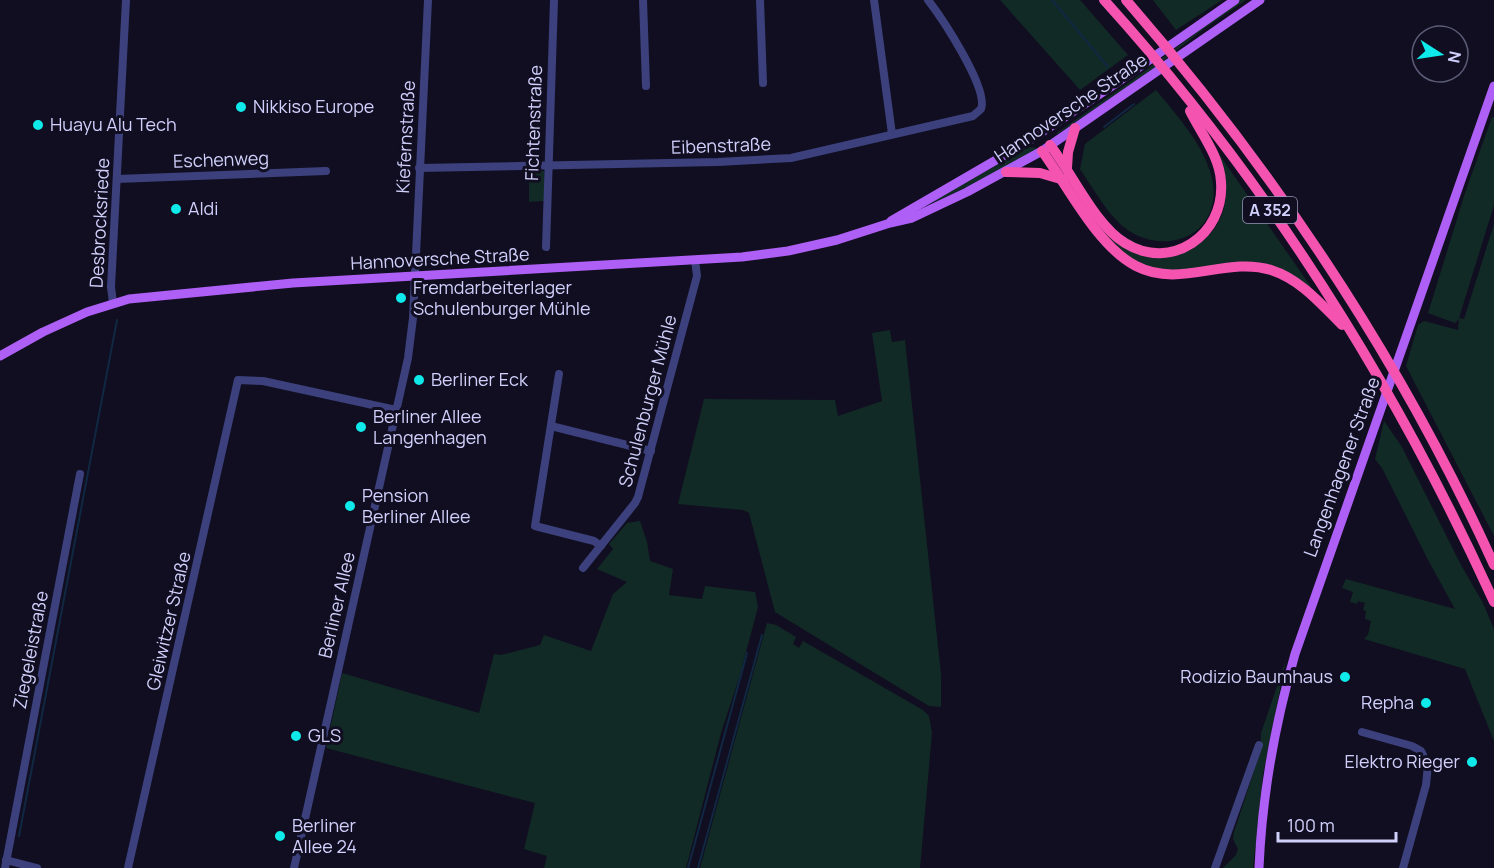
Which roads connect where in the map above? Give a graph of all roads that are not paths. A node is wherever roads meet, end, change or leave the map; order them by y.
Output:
1 (126, 0) edge
2 (428, 0) edge
3 (554, 0) edge
4 (643, 0) edge
5 (760, 0) edge
6 (874, 0) edge
7 (928, 0) edge
8 (1104, 0) edge
9 (1126, 0) edge
10 (1136, 0) edge
11 (1235, 0) edge
12 (1260, 0) edge
13 (1150, 28) junction
14 (763, 83) dead end
15 (646, 86) dead end
16 (1494, 86) edge
17 (1177, 87) junction
18 (1490, 108) edge
19 (1075, 128) junction
20 (892, 134) junction
21 (1038, 135) junction
22 (1046, 148) junction
23 (548, 166) junction
24 (419, 168) junction
25 (1067, 168) junction
26 (326, 171) dead end
27 (1006, 172) junction
28 (117, 178) junction
29 (1064, 180) junction
30 (890, 222) junction
31 (546, 247) dead end
32 (695, 261) junction
33 (414, 276) junction
34 (113, 303) junction
35 (1355, 338) junction
36 (0, 356) edge
37 (559, 374) dead end
38 (396, 410) junction
39 (551, 426) junction
40 (651, 451) junction
41 (80, 474) dead end
42 (601, 546) junction
43 (1494, 565) edge
44 (583, 568) dead end
45 (1494, 602) edge
46 (1362, 732) dead end
47 (1259, 745) dead end
48 (6, 864) edge
49 (37, 868) edge
50 (128, 868) edge
51 (294, 868) edge
52 (1215, 868) edge
53 (1259, 868) edge
54 (1403, 868) edge

1 - 28 street, Desbrocksriede
2 - 24 street, Kiefernstraße
3 - 23 street, Fichtenstraße
4 - 15 street
5 - 14 street
6 - 20 street
7 - 20 street, Eibenstraße
8 - 17 highway, A 352
9 - 13 highway, A 352
10 - 13 highway
11 - 21 main road, Hannoversche Straße
12 - 19 main road, Hannoversche Straße
13 - 43 highway, A 352
16 - 18 main road, Langenhagener Straße
17 - 25 highway
17 - 35 highway, A 352
18 - 53 main road, Langenhagener Straße
19 - 22 main road, Hannoversche Straße
19 - 25 highway
20 - 23 street, Eibenstraße
21 - 22 main road
21 - 30 main road, Hannoversche Straße
22 - 25 highway
22 - 27 main road, Hannoversche Straße
22 - 29 highway
23 - 24 street, Eibenstraße
23 - 31 street, Fichtenstraße
24 - 33 street, Kiefernstraße
26 - 28 street, Eschenweg
27 - 29 highway
27 - 30 main road, Hannoversche Straße
28 - 34 street, Desbrocksriede
29 - 35 highway
30 - 32 main road, Hannoversche Straße
32 - 33 main road, Hannoversche Straße
32 - 40 street, Schulenburger Mühle
33 - 34 main road, Hannoversche Straße
33 - 38 street, Berliner Allee
34 - 36 main road, Hannoversche Straße
35 - 45 highway, A 352
37 - 39 street
38 - 50 street, Gleiwitzer Straße
38 - 51 street, Berliner Allee
39 - 40 street
39 - 42 street
40 - 42 street, Schulenburger Mühle
41 - 48 street, Ziegeleistraße
42 - 44 street, Schulenburger Mühle
46 - 54 street
47 - 52 street
48 - 49 street

